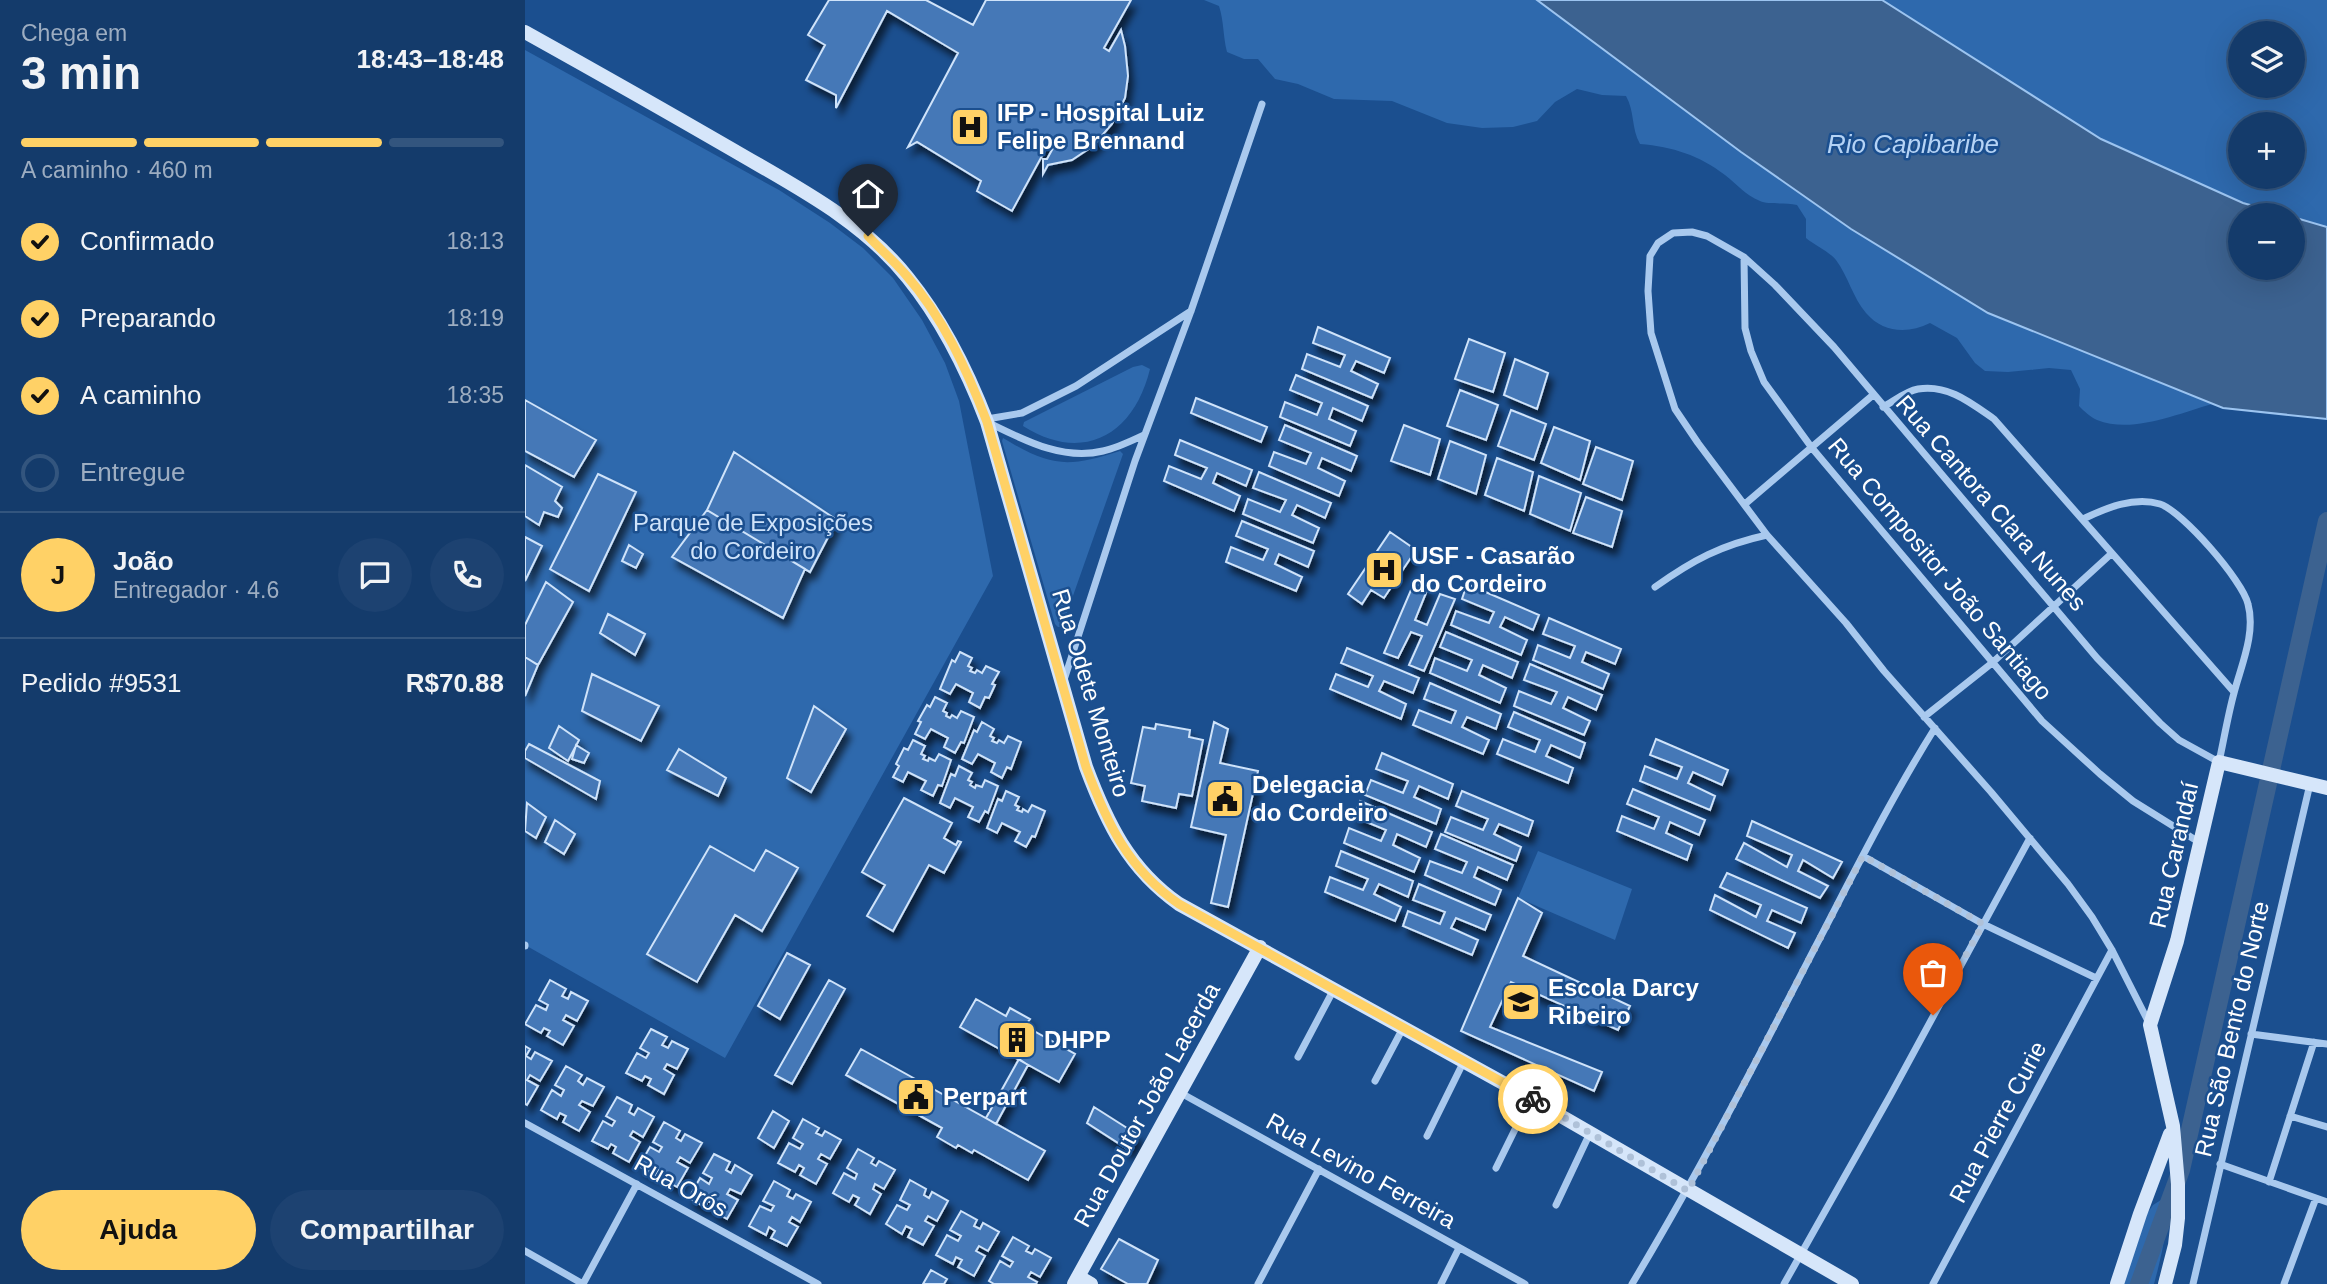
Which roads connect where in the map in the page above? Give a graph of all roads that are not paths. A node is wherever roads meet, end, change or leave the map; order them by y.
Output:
1 (525, 32) edge
2 (1262, 104) dead end
3 (1744, 257) junction
4 (1191, 311) junction
5 (1873, 395) junction
6 (1883, 407) junction
7 (986, 421) junction
8 (1144, 435) junction
9 (1812, 448) junction
10 (1745, 504) junction
11 (2083, 519) junction
12 (1767, 534) junction
13 (2111, 554) junction
14 (1655, 587) dead end
15 (2054, 606) junction
16 (1992, 663) junction
17 (1062, 687) junction
18 (2234, 692) junction
19 (1924, 717) junction
20 (1935, 728) junction
21 (2220, 762) junction
22 (2311, 783) junction
23 (2327, 788) edge
24 (2030, 838) junction
25 (2202, 844) junction
26 (1863, 856) junction
27 (1983, 924) junction
28 (1260, 947) junction
29 (2112, 950) junction
30 (2096, 978) junction
31 (1334, 989) junction
32 (2150, 1026) junction
33 (1403, 1027) junction
34 (2251, 1034) junction
35 (2314, 1042) junction
36 (2327, 1044) edge
37 (1298, 1058) dead end
38 (1464, 1061) junction
39 (1374, 1081) dead end
40 (1178, 1092) junction
41 (1531, 1098) junction
42 (2290, 1116) junction
43 (525, 1123) edge
44 (2327, 1127) edge
45 (1590, 1133) junction
46 (1427, 1136) dead end
47 (2171, 1157) junction
48 (2220, 1164) junction
49 (1496, 1168) dead end
50 (1319, 1169) junction
51 (2269, 1182) junction
52 (637, 1184) junction
53 (1688, 1191) junction
54 (2316, 1198) junction
55 (2327, 1202) edge
56 (1556, 1205) dead end
57 (1459, 1248) junction
58 (525, 1251) edge
59 (1800, 1255) junction
60 (1081, 1282) edge
61 (815, 1283) edge
62 (583, 1284) edge
63 (1258, 1284) edge
64 (1441, 1284) edge
65 (1525, 1284) edge
66 (1632, 1284) edge
67 (1784, 1284) edge
68 (1852, 1284) edge
69 (1933, 1284) edge
70 (2117, 1284) edge
71 (2165, 1284) edge
72 (2193, 1284) edge
73 (2284, 1284) edge

1 - 7 main road, Rua Odete Monteiro
2 - 4 street
3 - 5 street, Rua Cantora Clara Nunes
3 - 9 street, Rua Compositor João Santiago
3 - 10 street, Rua Cantora Clara Nunes
4 - 7 street
4 - 8 street
5 - 6 street, Rua Cantora Clara Nunes
5 - 9 street
6 - 11 street
6 - 15 street, Rua Cantora Clara Nunes
7 - 8 street
7 - 17 main road, Rua Odete Monteiro
8 - 17 street
9 - 10 street
9 - 16 street, Rua Compositor João Santiago
10 - 12 street
11 - 13 street
11 - 18 street, Rua Carandaí
12 - 14 street
12 - 19 street
13 - 15 street
13 - 18 street
15 - 16 street
15 - 21 street, Rua Cantora Clara Nunes
16 - 19 street
16 - 25 street, Rua Compositor João Santiago
17 - 28 main road, Rua Odete Monteiro
18 - 21 street, Rua Carandaí
19 - 20 street
20 - 24 street
20 - 26 street
21 - 22 main road
21 - 25 main road, Rua Carandaí
22 - 23 main road
22 - 34 street, Rua São Bento do Norte
24 - 27 street
24 - 29 street
25 - 32 main road, Rua Carandaí
26 - 27 street
26 - 53 street
27 - 30 street
27 - 59 street
28 - 31 main road, Rua Odete Monteiro
28 - 40 main road, Rua Doutor João Lacerda
29 - 30 street, Rua Pierre Curie
29 - 32 street
30 - 69 street, Rua Pierre Curie
31 - 33 main road, Rua Odete Monteiro
31 - 37 street
32 - 47 main road
33 - 38 main road, Rua Odete Monteiro
33 - 39 street
34 - 35 street
34 - 48 street, Rua São Bento do Norte
35 - 36 street
35 - 42 street
38 - 41 main road, Rua Odete Monteiro
38 - 46 street
40 - 50 street, Rua Levino Ferreira
40 - 60 main road, Rua Doutor João Lacerda
41 - 45 main road, Rua Odete Monteiro
41 - 49 street
42 - 44 street
42 - 51 street
43 - 52 street, Rua Orós
45 - 53 main road, Rua Odete Monteiro
45 - 56 street
47 - 70 main road
47 - 71 main road
48 - 51 street
48 - 72 street, Rua São Bento do Norte
50 - 57 street, Rua Levino Ferreira
50 - 63 street
51 - 54 street
52 - 61 street, Rua Orós
52 - 62 street
53 - 59 main road, Rua Odete Monteiro
53 - 66 street
54 - 55 street
54 - 73 street
57 - 64 street
57 - 65 street, Rua Levino Ferreira
58 - 62 street
59 - 67 street
59 - 68 main road, Rua Odete Monteiro

